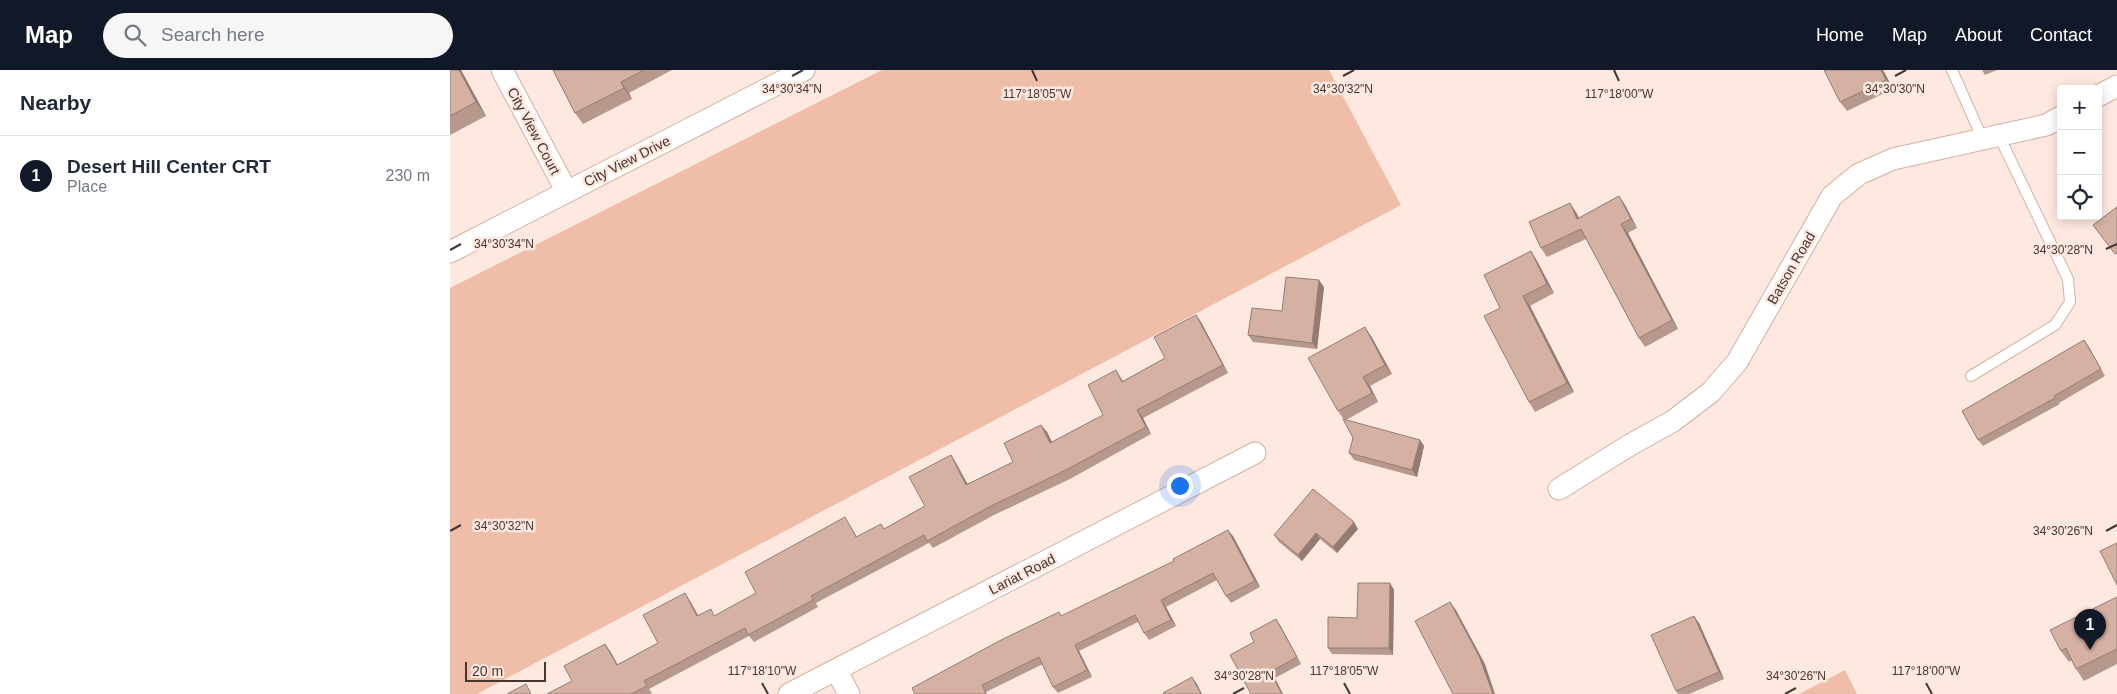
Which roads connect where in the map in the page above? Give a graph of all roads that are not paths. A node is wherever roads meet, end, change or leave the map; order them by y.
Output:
1 (502, 70) edge
2 (804, 70) edge
3 (1952, 70) edge
4 (2117, 86) edge
5 (2102, 94) edge
6 (2057, 119) edge
7 (1991, 138) junction
8 (567, 192) junction
9 (450, 252) edge
10 (1970, 376) dead end
11 (1255, 454) dead end
12 (1559, 489) dead end
13 (836, 670) junction
14 (789, 694) edge
15 (849, 694) edge

1 - 8 street, City View Court
2 - 8 street, City View Drive
3 - 7 lane
4 - 5 street
6 - 7 street, Batson Road
7 - 10 lane
7 - 12 street, Batson Road
8 - 9 street, City View Drive
11 - 13 street, Lariat Road
13 - 14 street, Lariat Road
13 - 15 street

